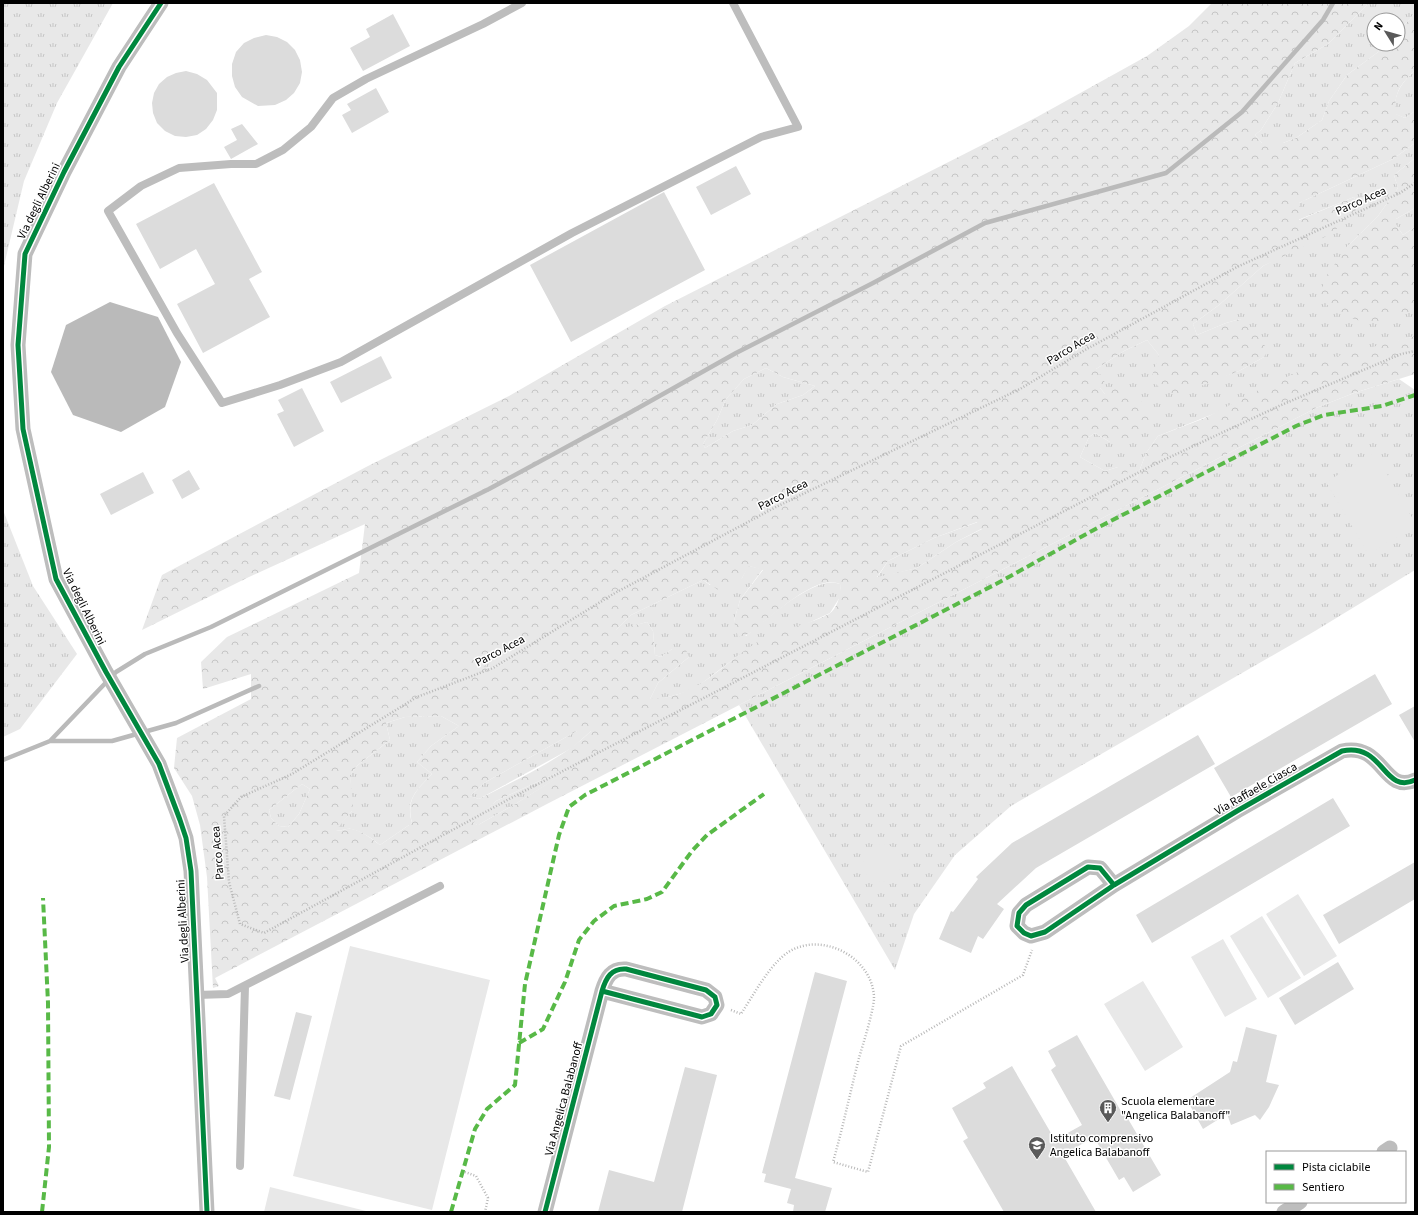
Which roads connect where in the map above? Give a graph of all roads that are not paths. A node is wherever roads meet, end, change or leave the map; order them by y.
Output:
1 (161, 3) edge
2 (522, 3) edge
3 (733, 3) edge
4 (1411, 782) edge
5 (1114, 885) junction
6 (440, 886) dead end
7 (245, 986) junction
8 (602, 991) junction
9 (197, 995) junction
10 (240, 1166) dead end
11 (1298, 1203) edge
12 (207, 1212) edge
13 (545, 1212) edge
14 (1284, 1212) edge

1 - 9 street, Via degli Alberini
2 - 3 lane
4 - 5 street, Via Raffaele Ciasca
5 - 5 street, Via Raffaele Ciasca
6 - 7 lane
7 - 9 lane
7 - 10 lane
8 - 8 street, Via Angelica Balabanoff
8 - 13 street, Via Angelica Balabanoff
9 - 12 street, Via degli Alberini
11 - 14 street

